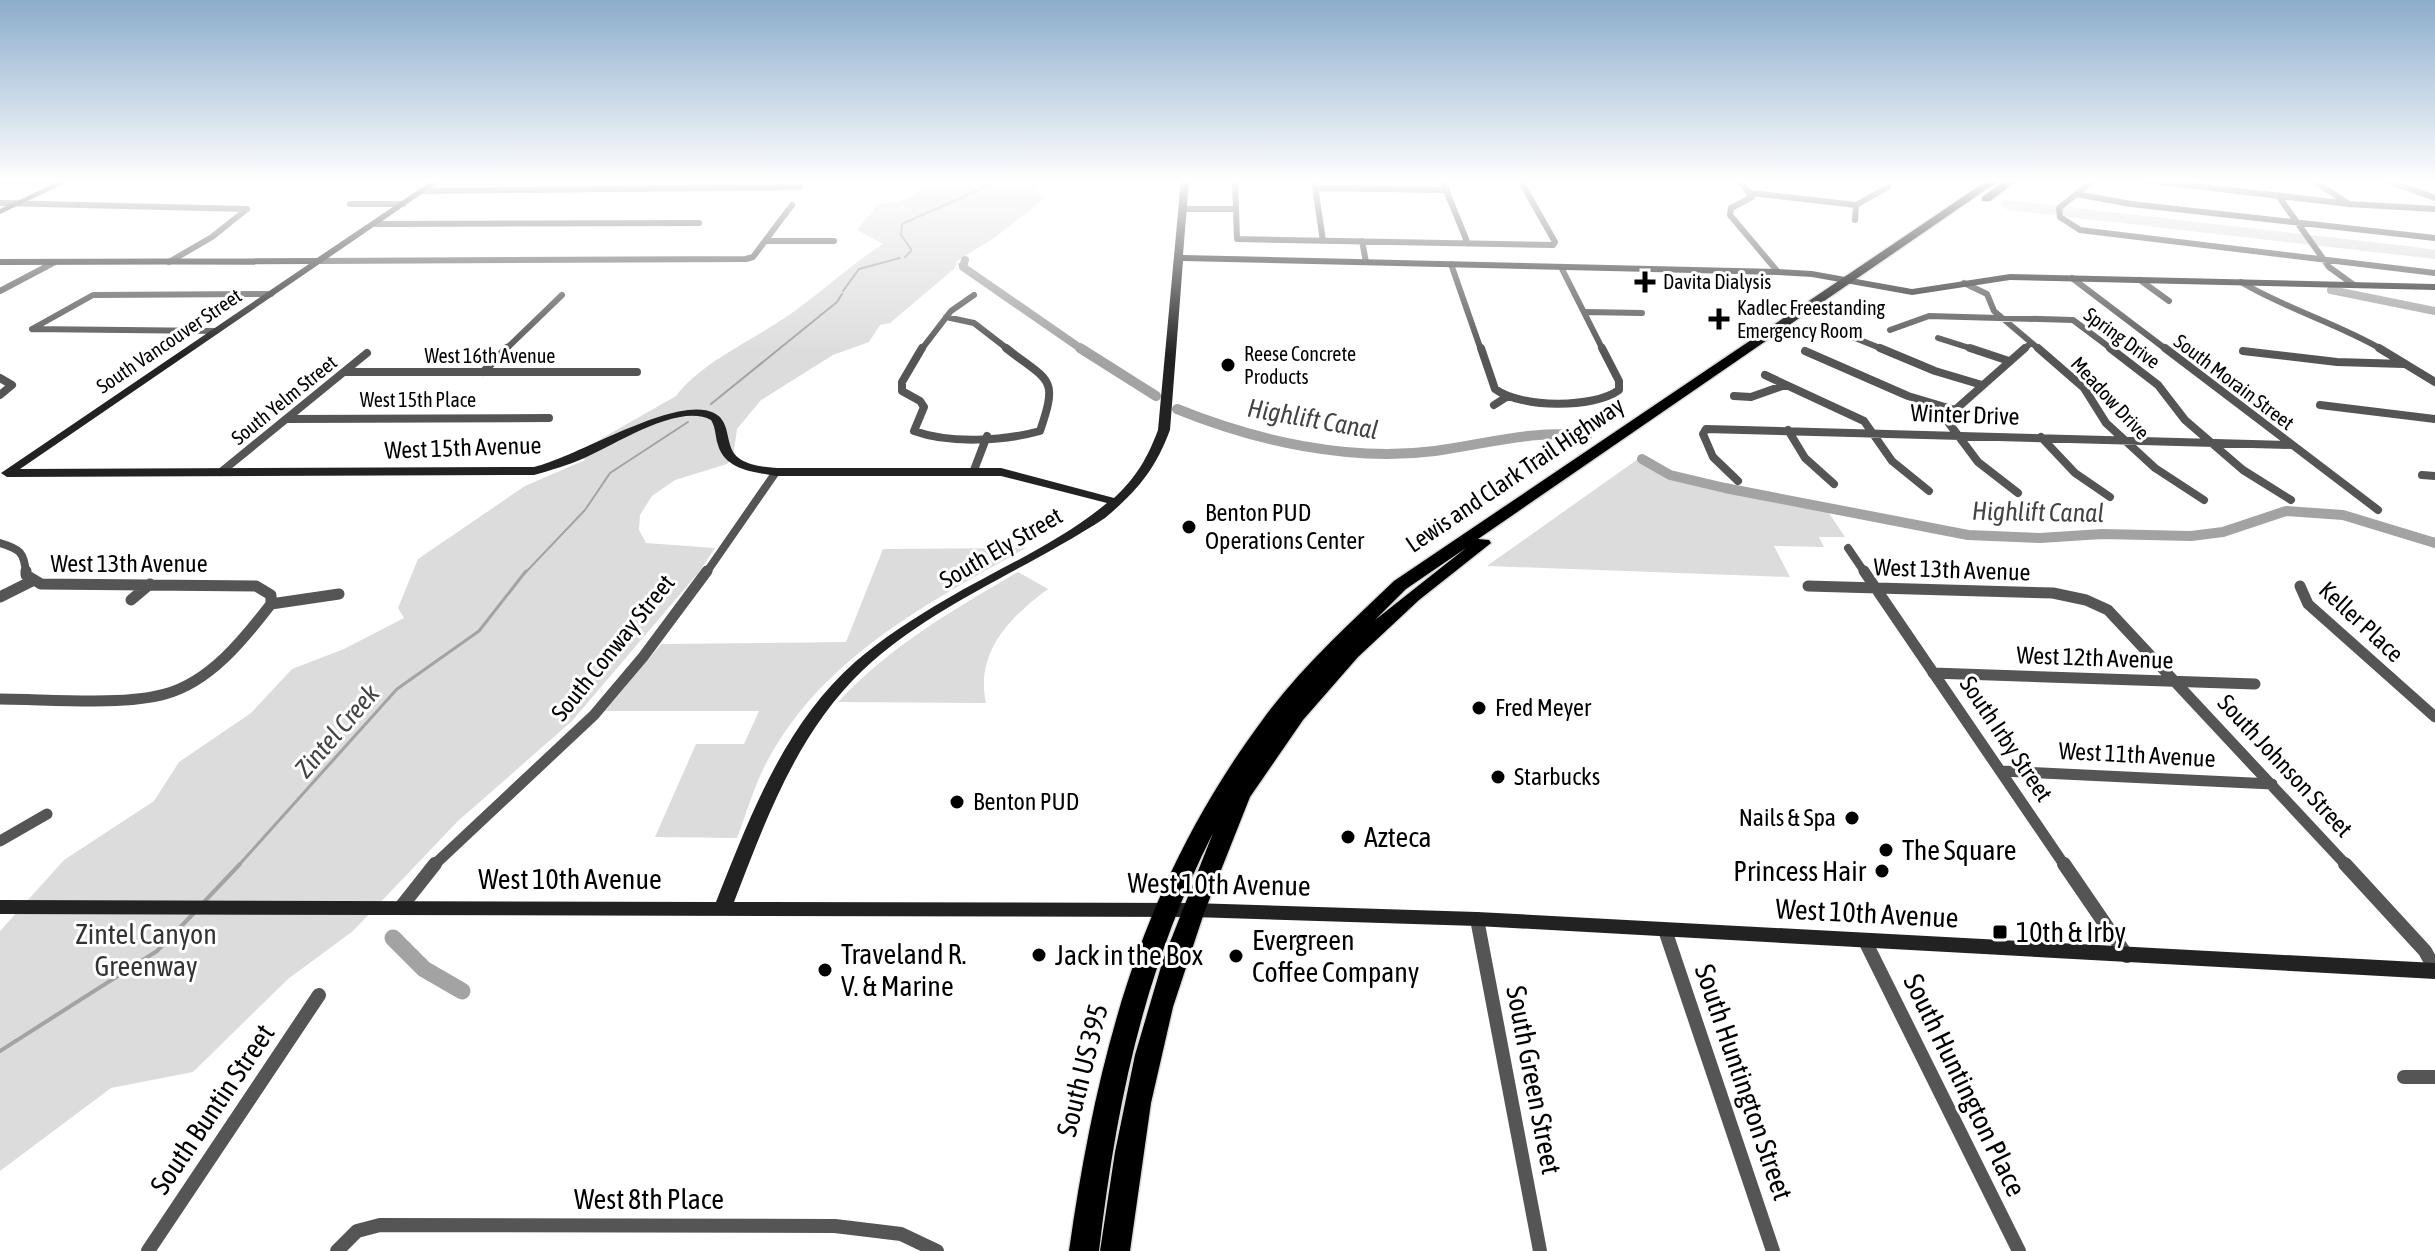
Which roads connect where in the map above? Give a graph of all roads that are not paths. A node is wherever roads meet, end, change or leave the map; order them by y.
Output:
1 (210, 238) edge
2 (353, 238) edge
3 (767, 238) edge
4 (1180, 238) edge
5 (1237, 238) edge
6 (1466, 238) edge
7 (1552, 238) edge
8 (1750, 238) edge
9 (1914, 238) edge
10 (1922, 238) edge
11 (2150, 238) edge
12 (2308, 238) edge
13 (765, 241) junction
14 (834, 241) dead end
15 (1323, 241) joint
16 (1362, 241) junction
17 (1468, 244) junction
18 (1179, 258) junction
19 (2323, 259) junction
20 (318, 261) junction
21 (0, 262) edge
22 (55, 262) junction
23 (169, 262) junction
24 (1366, 262) junction
25 (1451, 264) junction
26 (1561, 267) junction
27 (1778, 272) junction
28 (2435, 273) edge
29 (2072, 278) junction
30 (2140, 280) junction
31 (1854, 282) junction
32 (2241, 282) junction
33 (1964, 283) junction
34 (2354, 285) junction
35 (2435, 287) edge
36 (0, 291) edge
37 (271, 294) junction
38 (562, 295) dead end
39 (974, 295) dead end
40 (2169, 301) dead end
41 (1586, 312) junction
42 (1642, 313) dead end
43 (946, 317) junction
44 (2000, 317) junction
45 (1890, 330) dead end
46 (216, 331) junction
47 (1850, 336) dead end
48 (1938, 338) dead end
49 (2031, 343) junction
50 (1805, 351) dead end
51 (2243, 351) dead end
52 (367, 353) dead end
53 (2009, 361) junction
54 (2405, 364) junction
55 (344, 372) junction
56 (483, 372) junction
57 (637, 372) dead end
58 (1765, 375) dead end
59 (4, 379) edge
60 (2435, 382) edge
61 (1785, 385) junction
62 (1982, 385) junction
63 (0, 395) edge
64 (1734, 396) dead end
65 (1505, 398) junction
66 (1494, 405) dead end
67 (2320, 405) dead end
68 (1955, 410) junction
69 (549, 418) dead end
70 (287, 419) junction
71 (2435, 419) edge
72 (1788, 430) junction
73 (1872, 433) junction
74 (1956, 435) junction
75 (987, 436) junction
76 (2041, 437) junction
77 (2126, 439) junction
78 (2212, 442) junction
79 (2291, 445) junction
80 (974, 470) junction
81 (221, 472) junction
82 (776, 472) junction
83 (3, 474) edge
84 (2422, 475) dead end
85 (2435, 476) edge
86 (1738, 481) dead end
87 (1834, 484) dead end
88 (1929, 491) dead end
89 (2018, 493) dead end
90 (2110, 497) dead end
91 (2204, 500) dead end
92 (2291, 500) dead end
93 (1116, 502) junction
94 (2378, 510) dead end
95 (0, 543) edge
96 (1848, 548) dead end
97 (32, 581) junction
98 (150, 584) junction
99 (1808, 586) dead end
100 (2300, 586) dead end
101 (1875, 587) junction
102 (339, 594) dead end
103 (0, 597) edge
104 (131, 600) dead end
105 (2094, 602) joint
106 (271, 604) junction
107 (1933, 673) junction
108 (2176, 680) junction
109 (2255, 684) dead end
110 (0, 699) edge
111 (2435, 717) edge
112 (2001, 771) junction
113 (2272, 784) junction
114 (47, 814) dead end
115 (0, 841) edge
116 (0, 907) edge
117 (401, 907) junction
118 (723, 908) junction
119 (1165, 910) junction
120 (1192, 910) junction
121 (1477, 919) junction
122 (1665, 930) junction
123 (1865, 941) junction
124 (2127, 956) junction
125 (2435, 970) edge
126 (319, 995) dead end
127 (2404, 1077) dead end
128 (2435, 1077) edge
129 (148, 1251) edge
130 (337, 1251) edge
131 (937, 1251) edge
132 (1084, 1251) edge
133 (1115, 1251) edge
134 (1540, 1251) edge
135 (1773, 1251) edge
136 (2019, 1251) edge

1 - 23 street
2 - 20 street, South Vancouver Street
3 - 13 street
4 - 18 street, South Ely Street
5 - 15 street
6 - 17 street
7 - 17 street
8 - 27 street
9 - 31 highway, Lewis and Clark Trail Highway
10 - 31 highway, Lewis and Clark Trail Highway
11 - 19 street
12 - 19 street
13 - 14 street
13 - 20 street
15 - 16 street
16 - 17 street
16 - 24 street
18 - 24 street
18 - 93 street, South Ely Street
19 - 28 street
19 - 34 street
20 - 23 street
20 - 37 street, South Vancouver Street
21 - 22 street
22 - 23 street
22 - 36 street
24 - 25 street
25 - 26 street
25 - 65 street
26 - 27 street
26 - 41 street
27 - 31 street
29 - 30 street
29 - 33 street
29 - 79 street, South Morain Street
30 - 32 street
30 - 40 street
31 - 33 street
31 - 119 highway, Lewis and Clark Trail Highway
31 - 120 highway, Lewis and Clark Trail Highway
32 - 34 street
32 - 54 street
33 - 44 street, Meadow Drive
34 - 35 street
37 - 46 street, South Vancouver Street
37 - 46 street
38 - 56 street
39 - 43 street
41 - 42 street
41 - 65 street
43 - 75 street
43 - 75 street
44 - 45 street, Spring Drive
44 - 49 street, Meadow Drive
44 - 78 street, Spring Drive
46 - 83 street, South Vancouver Street
47 - 62 street
48 - 53 street
49 - 53 street
49 - 77 street, Meadow Drive
50 - 68 street
51 - 54 street
52 - 55 street, South Yelm Street
53 - 62 street
54 - 60 street
55 - 56 street, West 16th Avenue
55 - 70 street, South Yelm Street
56 - 57 street, West 16th Avenue
58 - 61 street
59 - 63 street
61 - 64 street
61 - 73 street
62 - 68 street
65 - 66 street
67 - 71 street
68 - 74 street
69 - 70 street, West 15th Place
70 - 81 street, South Yelm Street
72 - 73 street, Winter Drive
72 - 86 street, Winter Drive
72 - 87 street
73 - 74 street, Winter Drive
73 - 88 street
74 - 76 street, Winter Drive
74 - 89 street
75 - 80 street
76 - 77 street, Winter Drive
76 - 90 street
77 - 78 street, Winter Drive
77 - 91 street, Meadow Drive
78 - 79 street, Winter Drive
78 - 92 street, Spring Drive
79 - 94 street, South Morain Street
80 - 82 street, West 15th Avenue
80 - 93 street, West 15th Avenue
81 - 82 street, West 15th Avenue
81 - 83 street, West 15th Avenue
82 - 117 street, South Conway Street
84 - 85 street
93 - 118 street, South Ely Street
95 - 97 street, West 13th Avenue
96 - 101 street, South Irby Street
97 - 98 street, West 13th Avenue
97 - 103 street
98 - 104 street
98 - 106 street, West 13th Avenue
99 - 101 street, West 13th Avenue
100 - 111 street, Keller Place
101 - 105 street, West 13th Avenue
101 - 107 street, South Irby Street
102 - 106 street
105 - 108 street, South Johnson Street
106 - 110 street
107 - 108 street, West 12th Avenue
107 - 112 street, South Irby Street
108 - 109 street, West 12th Avenue
108 - 113 street, South Johnson Street
112 - 113 street, West 11th Avenue
112 - 124 street, South Irby Street
113 - 125 street, South Johnson Street
114 - 115 street
116 - 117 street, West 10th Avenue
117 - 118 street, West 10th Avenue
118 - 119 street, West 10th Avenue
119 - 120 street, West 10th Avenue
119 - 132 highway, South US 395
120 - 121 street, West 10th Avenue
120 - 133 highway
121 - 122 street, West 10th Avenue
121 - 134 street, South Green Street
122 - 123 street, West 10th Avenue
122 - 135 street, South Huntington Street
123 - 124 street, West 10th Avenue
123 - 136 street, South Huntington Place
124 - 125 street, West 10th Avenue
126 - 129 street, South Buntin Street
127 - 128 street
130 - 131 street, West 8th Place

